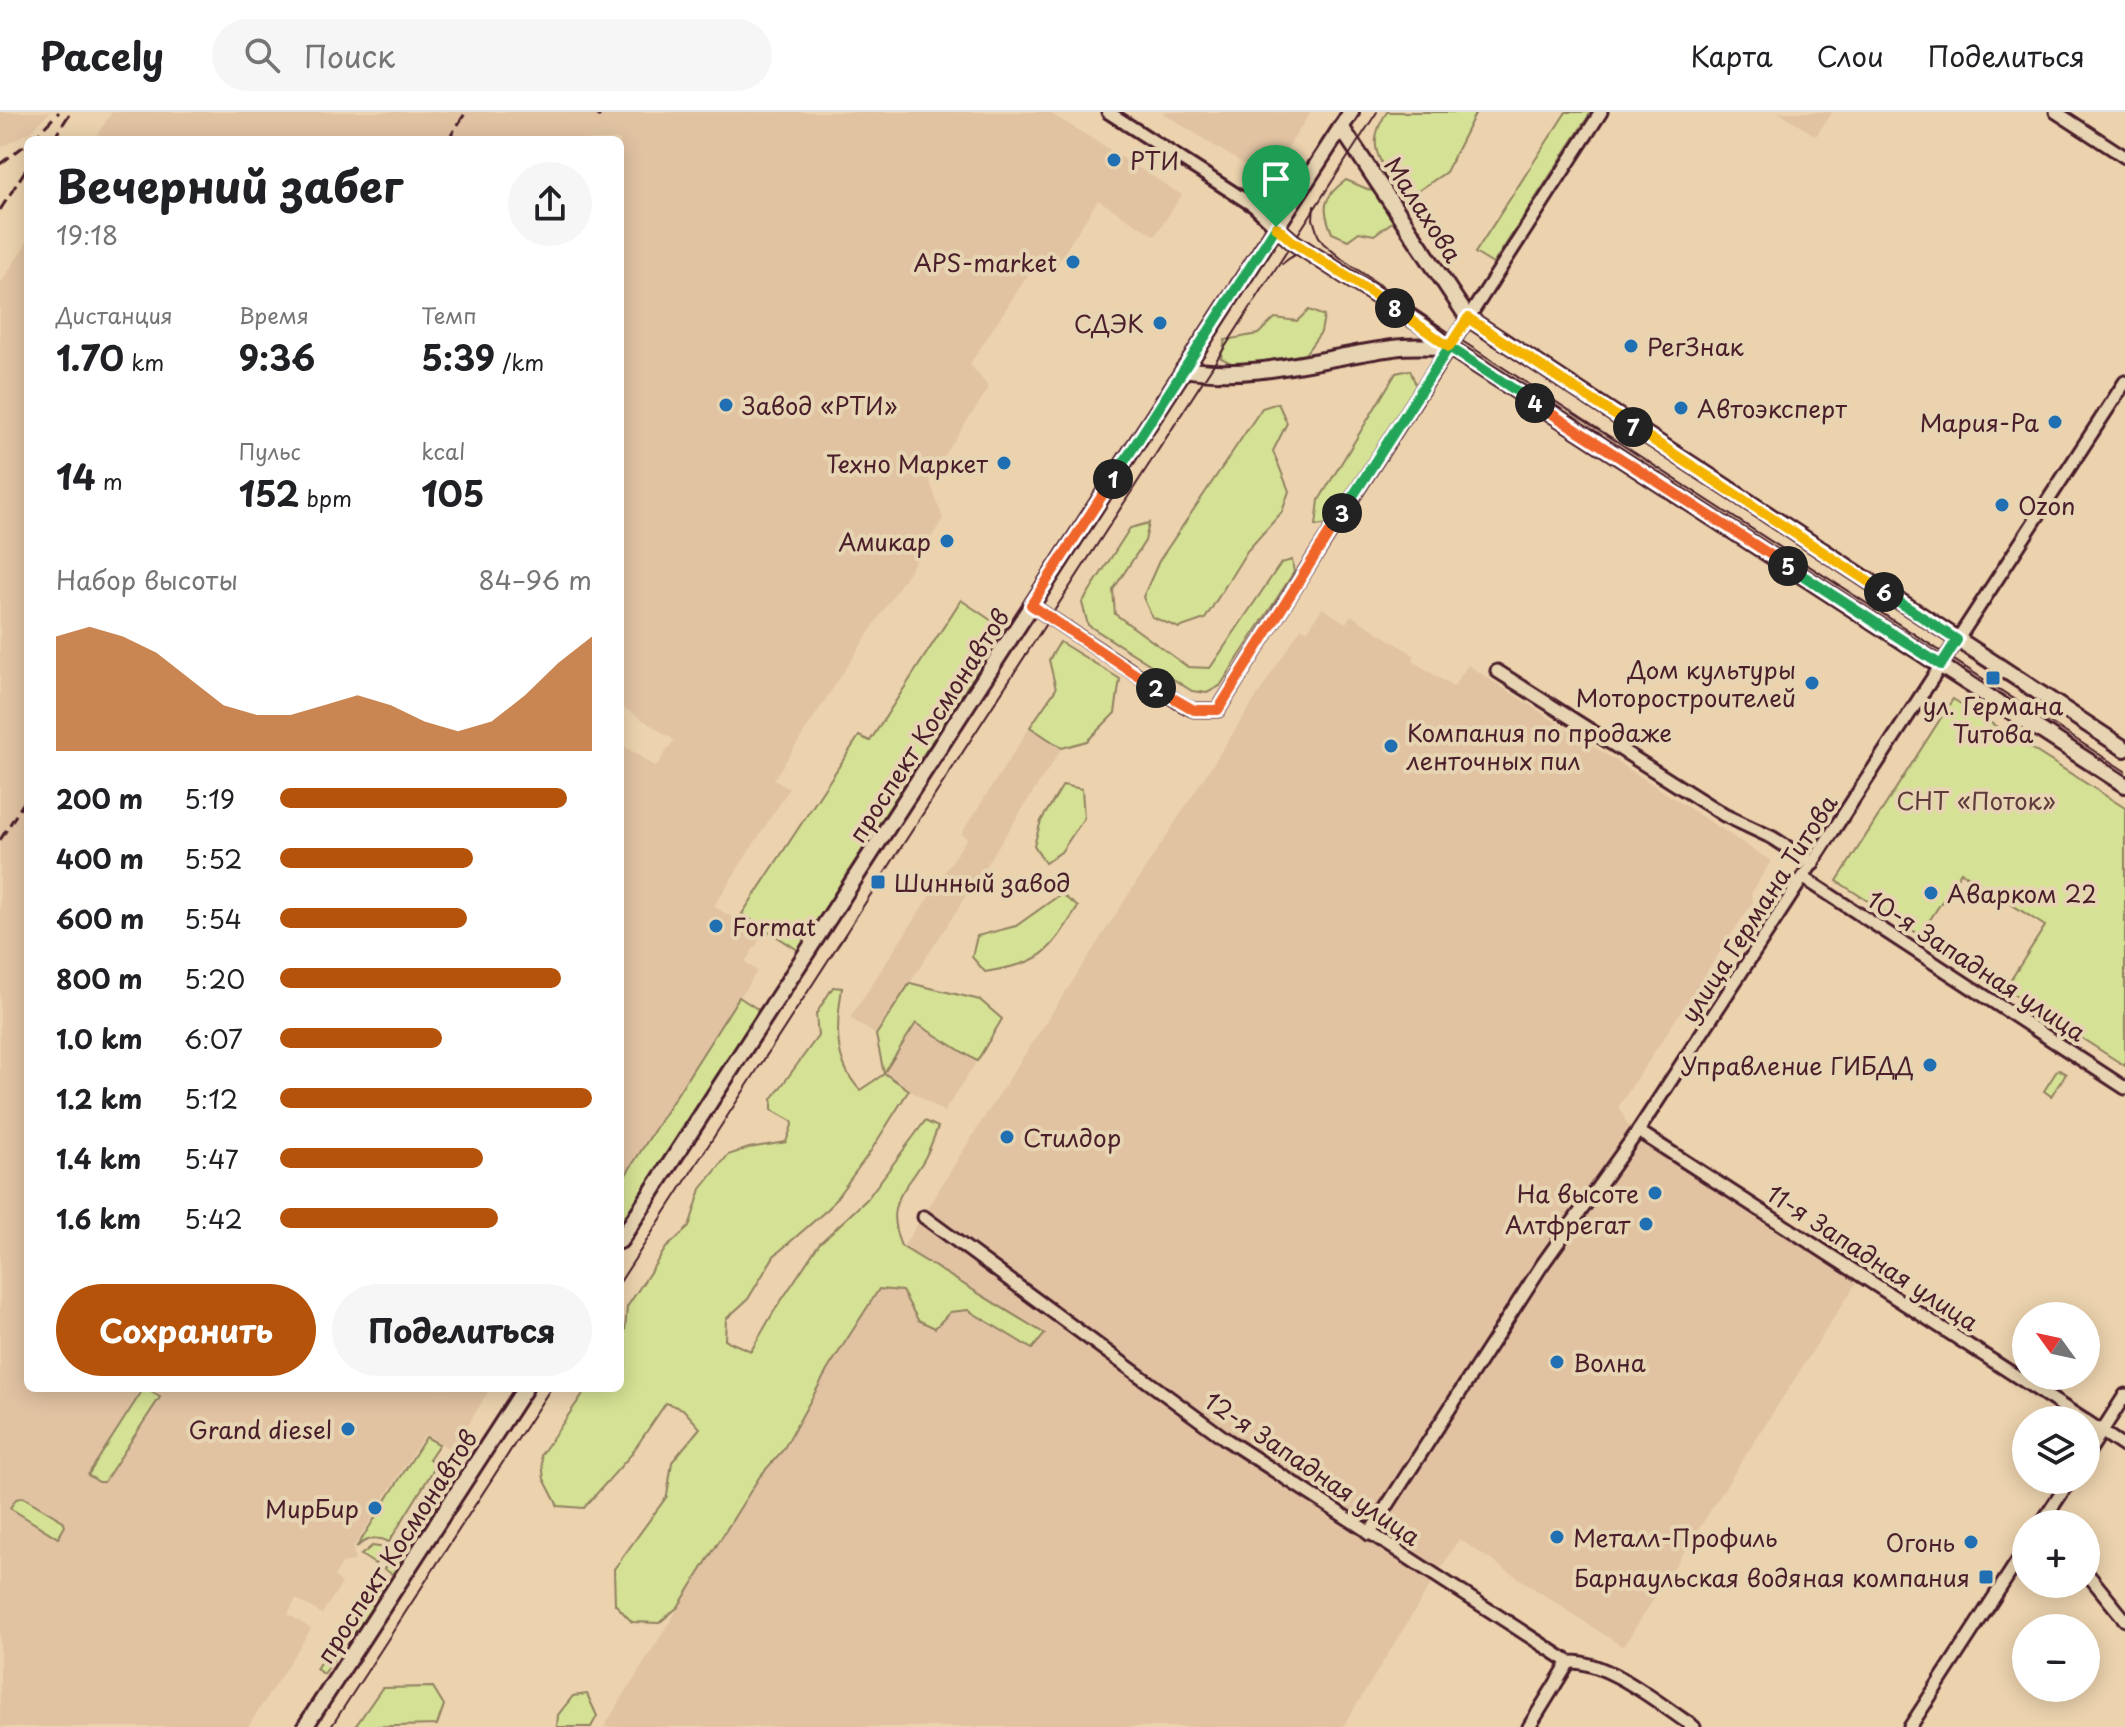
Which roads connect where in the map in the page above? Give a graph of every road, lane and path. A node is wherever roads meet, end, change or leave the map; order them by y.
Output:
1 (1108, 112) edge
2 (1351, 112) edge
3 (1601, 112) edge
4 (2056, 112) edge
5 (1341, 127) junction
6 (2125, 157) edge
7 (1276, 227) junction
8 (1468, 318) junction
9 (1449, 347) junction
10 (1184, 369) junction
11 (2125, 382) edge
12 (1031, 605) junction
13 (1957, 640) junction
14 (1941, 665) junction
15 (1497, 671) dead end
16 (2125, 749) edge
17 (2125, 785) edge
18 (1813, 864) junction
19 (1804, 878) junction
20 (2125, 1088) edge
21 (1638, 1131) junction
22 (924, 1217) dead end
23 (624, 1235) edge
24 (522, 1392) edge
25 (2125, 1395) edge
26 (2062, 1406) edge
27 (2102, 1432) junction
28 (2100, 1435) edge
29 (2125, 1447) edge
30 (1369, 1534) junction
31 (2012, 1570) edge
32 (2100, 1589) edge
33 (2125, 1620) edge
34 (1569, 1662) junction
35 (305, 1727) edge
36 (1529, 1727) edge
37 (1694, 1727) edge
38 (1910, 1727) edge

1 - 7 street
2 - 5 main road, проспект Космонавтов
3 - 8 street
4 - 6 street
5 - 7 main road, проспект Космонавтов
5 - 8 main road, Малахова
7 - 9 main road
7 - 10 main road, проспект Космонавтов
8 - 9 street
8 - 13 main road
9 - 10 main road
9 - 12 street
9 - 14 main road
10 - 12 main road, проспект Космонавтов
11 - 13 street, улица Германа Титова
12 - 23 main road, проспект Космонавтов
13 - 14 street, улица Германа Титова
13 - 16 main road
14 - 17 main road
14 - 18 street, улица Германа Титова
15 - 18 street
18 - 19 street, улица Германа Титова
19 - 20 street, 10-я Западная улица
19 - 21 street, улица Германа Титова
21 - 26 street, 11-я Западная улица
21 - 30 street, улица Германа Титова
22 - 30 street, 12-я Западная улица
24 - 35 main road, проспект Космонавтов
25 - 27 street
27 - 28 street
27 - 29 street, 11-я Западная улица
30 - 34 street, 12-я Западная улица
31 - 38 street
32 - 33 street
34 - 36 street
34 - 37 street, 12-я Западная улица

